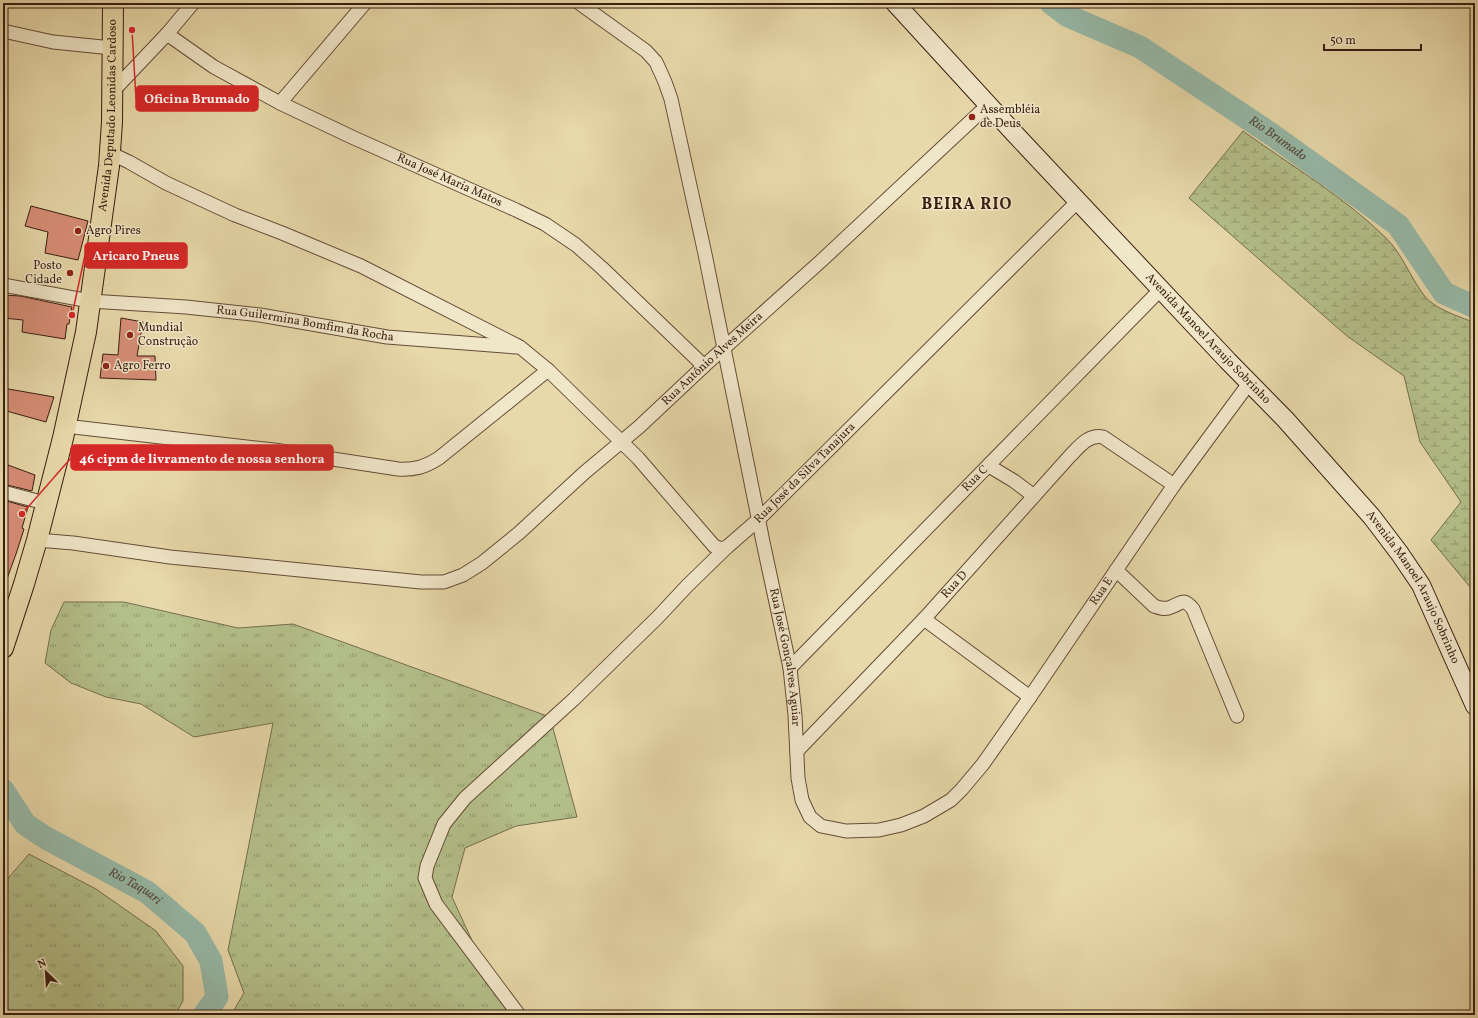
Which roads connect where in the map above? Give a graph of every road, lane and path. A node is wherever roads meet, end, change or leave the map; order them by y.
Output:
1 (113, 3) edge
2 (193, 3) edge
3 (365, 3) edge
4 (579, 3) edge
5 (895, 3) edge
6 (3, 31) edge
7 (167, 34) junction
8 (112, 48) junction
9 (112, 92) junction
10 (280, 103) junction
11 (988, 106) junction
12 (110, 153) junction
13 (1078, 201) junction
14 (3, 285) edge
15 (1161, 289) junction
16 (90, 301) junction
17 (520, 347) junction
18 (724, 348) junction
19 (704, 366) junction
20 (548, 370) junction
21 (1250, 382) junction
22 (65, 426) junction
23 (622, 441) junction
24 (989, 466) junction
25 (1174, 485) junction
26 (3, 492) edge
27 (1034, 496) junction
28 (45, 503) junction
29 (758, 520) junction
30 (36, 540) junction
31 (727, 547) junction
32 (1116, 570) junction
33 (924, 619) junction
34 (3, 648) edge
35 (790, 668) junction
36 (1030, 697) junction
37 (1475, 706) edge
38 (1237, 716) dead end
39 (797, 751) junction
40 (951, 800) joint
41 (519, 1015) edge

1 - 8 main road, Avenida Deputado Leonidas Cardoso
2 - 7 street
3 - 10 street
4 - 18 street, Rua José Gonçalves Aguiar
5 - 11 street, Avenida Manoel Araujo Sobrinho
6 - 8 street
7 - 9 street
7 - 10 street, Rua José Maria Matos
8 - 9 main road, Avenida Deputado Leonidas Cardoso
9 - 12 main road, Avenida Deputado Leonidas Cardoso
10 - 19 street, Rua José Maria Matos
11 - 13 street, Avenida Manoel Araujo Sobrinho
11 - 18 street, Rua Antônio Alves Meira
12 - 16 main road, Avenida Deputado Leonidas Cardoso
12 - 17 street
13 - 15 street, Avenida Manoel Araujo Sobrinho
13 - 29 street, Rua José da Silva Tanajura
14 - 16 street, Rua Guilermina Bomfim da Rocha
15 - 21 street, Avenida Manoel Araujo Sobrinho
15 - 24 street, Rua C
16 - 17 street, Rua Guilermina Bomfim da Rocha
16 - 22 main road, Avenida Deputado Leonidas Cardoso
17 - 20 street
18 - 19 street, Rua Antônio Alves Meira
18 - 29 street, Rua José Gonçalves Aguiar
19 - 23 street, Rua Antônio Alves Meira
20 - 22 street
20 - 23 street
21 - 25 street, Rua E
21 - 37 street, Avenida Manoel Araujo Sobrinho
22 - 28 main road, Avenida Deputado Leonidas Cardoso
23 - 30 street, Rua Antônio Alves Meira
23 - 31 street
24 - 27 street
24 - 35 street, Rua C
25 - 27 street, Rua D
25 - 32 street, Rua E
26 - 28 street
27 - 33 street, Rua D
28 - 30 main road, Avenida Deputado Leonidas Cardoso
29 - 31 street, Rua José da Silva Tanajura
29 - 35 street, Rua José Gonçalves Aguiar
30 - 34 main road, Avenida Deputado Leonidas Cardoso
31 - 41 street, Rua José da Silva Tanajura
32 - 36 street, Rua E
32 - 38 street
33 - 36 street
33 - 39 street, Rua D
35 - 39 street, Rua José Gonçalves Aguiar
36 - 40 street, Rua E
39 - 40 street, Rua José Gonçalves Aguiar

